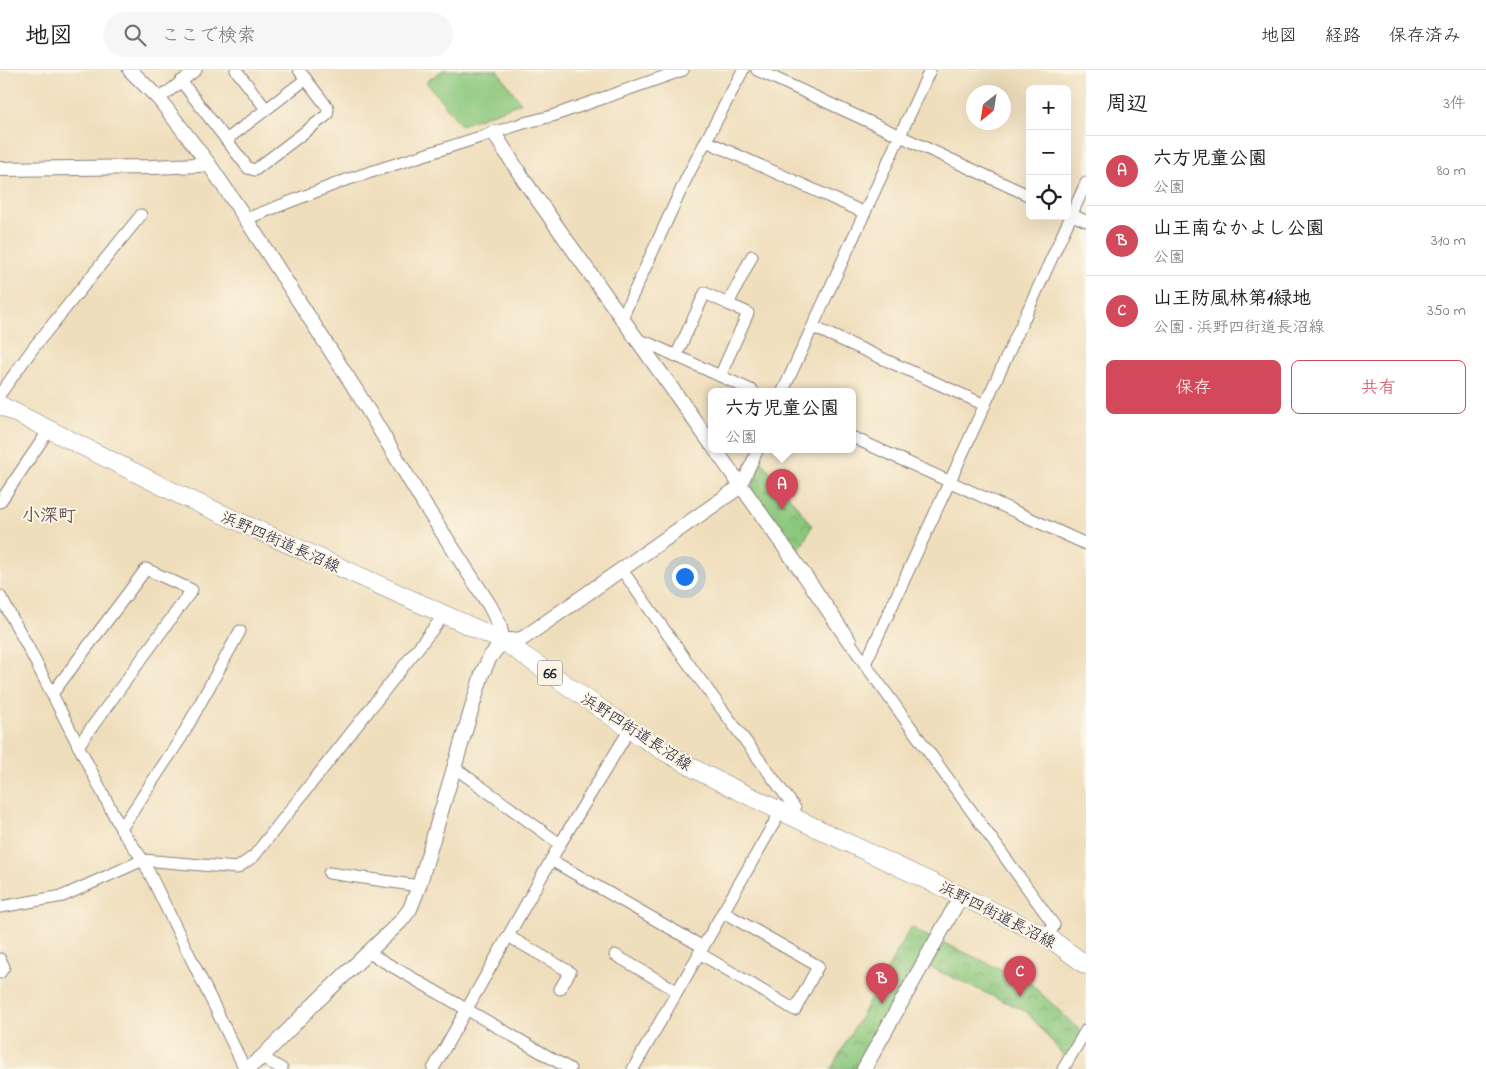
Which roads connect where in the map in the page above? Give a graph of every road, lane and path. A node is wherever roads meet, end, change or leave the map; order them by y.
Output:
1 (130, 70) edge
2 (196, 70) edge
3 (236, 70) edge
4 (683, 70) edge
5 (743, 70) edge
6 (757, 70) edge
7 (930, 70) edge
8 (302, 75) edge
9 (181, 82) junction
10 (159, 99) junction
11 (266, 109) junction
12 (494, 133) junction
13 (899, 136) junction
14 (226, 140) junction
15 (706, 141) junction
16 (208, 163) junction
17 (0, 169) edge
18 (1086, 183) edge
19 (1026, 194) edge
20 (1071, 210) edge
21 (864, 213) junction
22 (141, 215) dead end
23 (1071, 215) edge
24 (246, 219) junction
25 (1066, 220) edge
26 (1086, 221) edge
27 (752, 256) dead end
28 (728, 304) junction
29 (622, 318) junction
30 (813, 327) junction
31 (638, 340) junction
32 (676, 356) junction
33 (720, 376) junction
34 (746, 388) edge
35 (784, 388) edge
36 (0, 394) edge
37 (985, 405) junction
38 (0, 406) edge
39 (49, 430) junction
40 (708, 439) edge
41 (856, 439) edge
42 (718, 453) edge
43 (756, 453) edge
44 (950, 481) junction
45 (741, 486) junction
46 (0, 502) edge
47 (1086, 544) edge
48 (622, 570) junction
49 (0, 596) edge
50 (444, 615) junction
51 (240, 631) dead end
52 (503, 640) junction
53 (849, 641) joint
54 (864, 664) junction
55 (52, 694) junction
56 (630, 729) junction
57 (78, 746) junction
58 (455, 768) junction
59 (788, 815) junction
60 (121, 829) junction
61 (560, 844) junction
62 (143, 860) junction
63 (551, 860) junction
64 (329, 873) dead end
65 (420, 886) junction
66 (961, 896) junction
67 (0, 907) edge
68 (723, 912) junction
69 (508, 936) junction
70 (1048, 937) junction
71 (701, 950) junction
72 (369, 952) junction
73 (615, 955) dead end
74 (0, 960) edge
75 (1086, 965) edge
76 (0, 973) edge
77 (560, 989) dead end
78 (677, 991) junction
79 (467, 1009) junction
80 (1086, 1030) edge
81 (262, 1057) junction
82 (246, 1069) edge
83 (282, 1069) edge
84 (433, 1069) edge
85 (570, 1069) edge
86 (633, 1069) edge
87 (864, 1069) edge
88 (1064, 1069) edge

1 - 10 street
2 - 9 street
3 - 11 street
4 - 12 street
5 - 15 street
6 - 13 street
7 - 13 street
8 - 11 street
8 - 14 street
9 - 10 street
9 - 14 street
10 - 16 street
11 - 14 street
12 - 24 street
12 - 29 street
13 - 19 street
13 - 21 street
15 - 21 street
15 - 29 street
16 - 17 street
16 - 24 street
18 - 20 street
21 - 30 street
22 - 36 street
23 - 26 street
24 - 52 street
25 - 37 street
27 - 28 street
28 - 32 street
28 - 33 street
29 - 31 street
30 - 35 street
30 - 37 street
31 - 32 street
31 - 40 street
32 - 33 street
33 - 34 street
37 - 44 street
38 - 39 main road, 浜野四街道長沼線 / 66
39 - 46 street
39 - 50 main road, 浜野四街道長沼線 / 66
41 - 44 street
42 - 45 street
43 - 45 street
44 - 47 street
44 - 54 street
45 - 48 street
45 - 53 street
48 - 52 street
48 - 59 street
49 - 55 street
50 - 52 main road, 浜野四街道長沼線 / 66
50 - 62 street
51 - 60 street
52 - 56 main road, 浜野四街道長沼線 / 66
52 - 58 street
53 - 54 street
54 - 70 street
55 - 57 street
55 - 57 street
56 - 59 main road, 浜野四街道長沼線 / 66
56 - 61 street
57 - 60 street
58 - 61 street
58 - 65 street
59 - 66 main road, 浜野四街道長沼線 / 66
59 - 68 street
60 - 62 street
61 - 63 street
62 - 67 street
62 - 82 street
63 - 69 street
63 - 71 street
64 - 65 street
65 - 72 street
66 - 70 main road, 浜野四街道長沼線 / 66
66 - 87 street
68 - 71 street
68 - 71 street
69 - 77 street
69 - 79 street
70 - 75 main road, 浜野四街道長沼線 / 66
71 - 78 street
72 - 79 street
72 - 81 street
73 - 78 street
74 - 76 street
78 - 86 street
79 - 84 street
79 - 85 street
80 - 88 street
81 - 82 street
81 - 83 street

